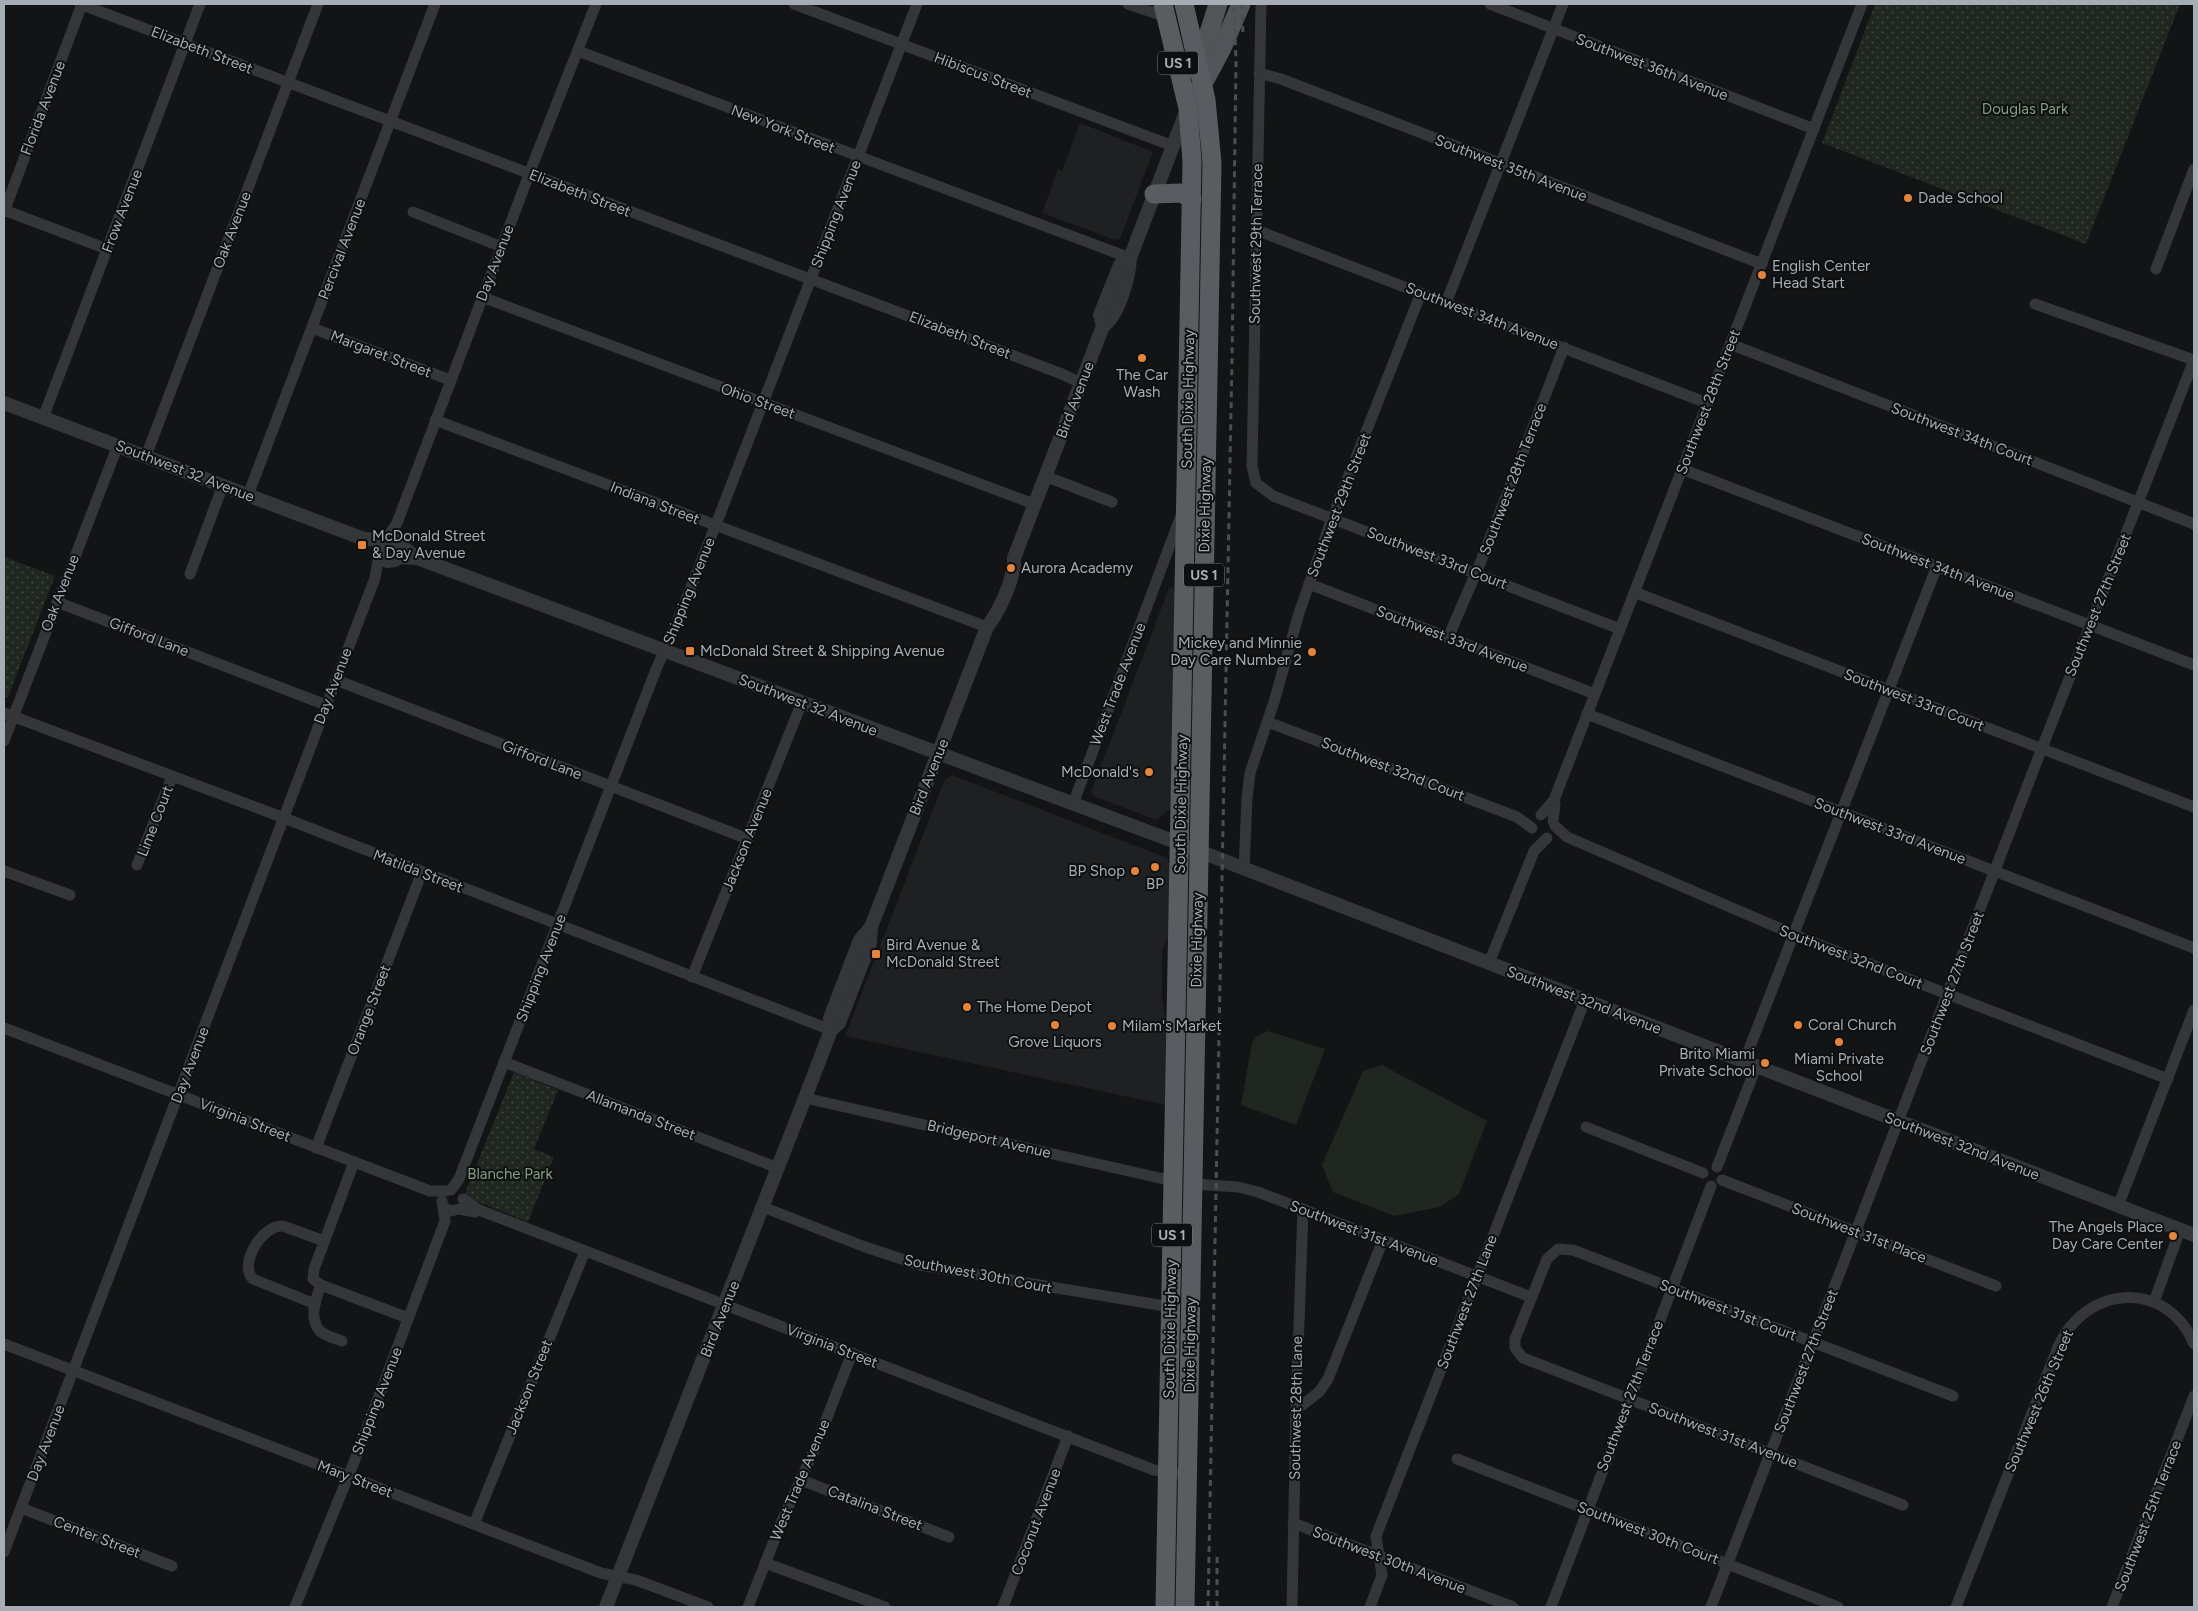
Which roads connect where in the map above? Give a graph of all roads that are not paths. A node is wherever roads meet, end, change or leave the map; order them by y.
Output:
1 (81, 4) edge
2 (200, 4) edge
3 (318, 4) edge
4 (435, 4) edge
5 (596, 4) edge
6 (794, 4) edge
7 (918, 4) edge
8 (1128, 4) edge
9 (1184, 4) edge
10 (1218, 4) edge
11 (1241, 4) edge
12 (1261, 4) edge
13 (1490, 4) edge
14 (1563, 4) edge
15 (1862, 4) edge
16 (1165, 11) edge
17 (1553, 28) junction
18 (185, 44) junction
19 (902, 44) junction
20 (578, 51) junction
21 (1199, 64) junction
22 (1259, 73) junction
23 (288, 83) junction
24 (1203, 86) junction
25 (1188, 108) junction
26 (391, 121) junction
27 (1814, 130) junction
28 (1173, 146) junction
29 (858, 157) junction
30 (1501, 165) junction
31 (2194, 169) edge
32 (529, 174) junction
33 (1154, 194) junction
34 (1192, 200) junction
35 (4, 210) edge
36 (412, 212) dead end
37 (1256, 230) junction
38 (502, 247) junction
39 (107, 249) junction
40 (1130, 258) junction
41 (1762, 264) junction
42 (2156, 269) dead end
43 (811, 280) junction
44 (1421, 293) junction
45 (482, 297) junction
46 (1446, 303) junction
47 (2035, 304) dead end
48 (312, 328) junction
49 (1730, 344) junction
50 (1564, 347) junction
51 (2194, 360) edge
52 (450, 380) junction
53 (1081, 383) junction
54 (4, 403) edge
55 (763, 403) junction
56 (1707, 403) junction
57 (43, 418) junction
58 (435, 420) junction
59 (118, 446) junction
60 (146, 456) junction
61 (1682, 469) junction
62 (1045, 476) junction
63 (1256, 484) joint
64 (222, 485) junction
65 (248, 495) junction
66 (1112, 502) dead end
67 (2139, 503) junction
68 (1034, 504) junction
69 (1186, 504) junction
70 (1332, 518) junction
71 (2194, 524) edge
72 (715, 525) junction
73 (389, 548) junction
74 (1185, 561) junction
75 (1164, 564) junction
76 (1936, 566) junction
77 (1475, 573) junction
78 (190, 574) dead end
79 (1309, 584) junction
80 (1634, 592) junction
81 (57, 602) junction
82 (2090, 626) junction
83 (987, 628) junction
84 (1620, 629) junction
85 (1448, 638) junction
86 (664, 651) junction
87 (2194, 666) edge
88 (336, 680) junction
89 (1889, 690) junction
90 (1595, 694) junction
91 (802, 702) junction
92 (326, 705) junction
93 (1587, 714) junction
94 (8, 715) edge
95 (1268, 722) junction
96 (4, 741) edge
97 (2042, 748) junction
98 (939, 754) junction
99 (172, 777) junction
100 (611, 787) junction
101 (1554, 800) junction
102 (1073, 804) junction
103 (2194, 807) edge
104 (1841, 812) junction
105 (284, 819) junction
106 (1536, 824) junction
107 (1551, 830) junction
108 (748, 839) junction
109 (1180, 844) junction
110 (1534, 851) junction
111 (1198, 852) junction
112 (138, 865) dead end
113 (1244, 870) junction
114 (4, 871) edge
115 (1995, 871) junction
116 (422, 872) junction
117 (70, 895) dead end
118 (557, 925) junction
119 (1794, 934) junction
120 (2194, 948) edge
121 (1489, 963) junction
122 (692, 977) junction
123 (1948, 994) junction
124 (1585, 1000) junction
125 (2194, 1010) edge
126 (4, 1028) edge
127 (831, 1030) junction
128 (504, 1062) junction
129 (1750, 1064) junction
130 (2168, 1079) junction
131 (178, 1095) junction
132 (806, 1098) junction
133 (1898, 1121) junction
134 (1586, 1127) dead end
135 (316, 1148) junction
136 (354, 1162) junction
137 (1718, 1167) junction
138 (778, 1168) junction
139 (1703, 1173) junction
140 (1722, 1180) junction
141 (1173, 1181) junction
142 (1193, 1184) junction
143 (1711, 1186) junction
144 (452, 1200) junction
145 (2118, 1206) junction
146 (763, 1207) junction
147 (1302, 1210) junction
148 (2180, 1230) junction
149 (1856, 1232) junction
150 (2194, 1236) edge
151 (1383, 1240) junction
152 (324, 1241) junction
153 (584, 1251) junction
154 (1477, 1276) junction
155 (321, 1285) junction
156 (1996, 1286) dead end
157 (1671, 1288) junction
158 (1531, 1297) junction
159 (2154, 1302) junction
160 (315, 1304) junction
161 (725, 1305) junction
162 (1171, 1307) junction
163 (408, 1318) junction
164 (342, 1341) dead end
165 (1813, 1343) junction
166 (4, 1344) edge
167 (2194, 1344) edge
168 (852, 1353) junction
169 (74, 1371) junction
170 (1953, 1396) dead end
171 (2194, 1396) edge
172 (1629, 1400) junction
173 (1296, 1410) junction
174 (1068, 1436) junction
175 (1771, 1453) junction
176 (1458, 1459) dead end
177 (1168, 1472) junction
178 (1188, 1475) junction
179 (347, 1476) junction
180 (801, 1480) junction
181 (1903, 1505) dead end
182 (21, 1508) junction
183 (1586, 1510) junction
184 (1293, 1523) junction
185 (474, 1524) junction
186 (949, 1537) dead end
187 (4, 1552) edge
188 (1379, 1556) junction
189 (765, 1563) junction
190 (1728, 1564) junction
191 (172, 1566) dead end
192 (618, 1576) junction
193 (1166, 1587) junction
194 (1498, 1605) edge
195 (295, 1607) edge
196 (606, 1607) edge
197 (708, 1607) edge
198 (748, 1607) edge
199 (885, 1607) edge
200 (1003, 1607) edge
201 (1157, 1607) edge
202 (1165, 1607) edge
203 (1185, 1607) edge
204 (1292, 1607) edge
205 (1370, 1607) edge
206 (1513, 1607) edge
207 (1551, 1607) edge
208 (1712, 1607) edge
209 (1838, 1607) edge
210 (1956, 1607) edge
211 (2112, 1607) edge

1 - 18 street, Elizabeth Street
1 - 35 street, Florida Avenue
2 - 18 street, Frow Avenue
3 - 23 street, Oak Avenue
4 - 26 street, Percival Avenue
5 - 20 street, Day Avenue
6 - 19 street, Hibiscus Street
7 - 19 street, Shipping Avenue
8 - 16 street
9 - 21 highway, US 1
10 - 21 main road
11 - 24 main road
12 - 22 street, Southwest 29th Terrace
13 - 17 street, Southwest 36th Avenue
14 - 17 street
15 - 27 street, Southwest 28th Street
16 - 25 highway, South Dixie Highway / US 1
17 - 27 street, Southwest 36th Avenue
17 - 30 street
18 - 23 street, Elizabeth Street
18 - 39 street, Frow Avenue
19 - 28 street, Hibiscus Street
19 - 29 street, Shipping Avenue
20 - 29 street, New York Street
20 - 32 street, Day Avenue
21 - 24 highway, Dixie Highway / US 1
21 - 25 main road
22 - 30 street, Southwest 35th Avenue
22 - 37 street, Southwest 29th Terrace
23 - 26 street, Elizabeth Street
23 - 60 street, Oak Avenue
24 - 25 main road
24 - 111 highway, Dixie Highway / US 1
25 - 28 street, Bird Avenue
25 - 34 highway, South Dixie Highway / US 1
26 - 32 street, Elizabeth Street
26 - 48 street, Percival Avenue
27 - 41 street, Southwest 28th Street
28 - 33 street, Bird Avenue
29 - 40 street, New York Street
29 - 43 street, Shipping Avenue
30 - 41 street, Southwest 35th Avenue
30 - 46 street
31 - 42 street
32 - 38 street, Day Avenue
32 - 43 street, Elizabeth Street
33 - 34 highway
33 - 40 street, Bird Avenue
34 - 69 highway, South Dixie Highway / US 1
35 - 39 street
36 - 38 street
37 - 44 street, Southwest 34th Avenue
37 - 63 street, Southwest 29th Terrace
38 - 45 street, Day Avenue
39 - 57 street, Frow Avenue
40 - 53 street, Bird Avenue
41 - 49 street, Southwest 28th Street
43 - 53 street, Elizabeth Street
43 - 55 street, Shipping Avenue
44 - 46 street, Southwest 34th Avenue
44 - 70 street, Southwest 29th Street
45 - 52 street, Day Avenue
45 - 55 street, Ohio Street
46 - 50 street, Southwest 34th Avenue
47 - 51 street
48 - 52 street, Margaret Street
48 - 65 street, Percival Avenue
49 - 56 street, Southwest 28th Street
49 - 67 street, Southwest 34th Court
50 - 56 street, Southwest 34th Avenue
50 - 77 street, Southwest 28th Terrace
51 - 67 street, Southwest 27th Street
52 - 58 street, Day Avenue
53 - 62 street, Bird Avenue
54 - 57 street, Southwest 32 Avenue
55 - 68 street, Ohio Street
55 - 72 street, Shipping Avenue
56 - 61 street, Southwest 28th Street
57 - 59 street, Southwest 32 Avenue
58 - 72 street, Indiana Street
58 - 73 street, Day Avenue
59 - 60 street, Southwest 32 Avenue
59 - 81 street, Oak Avenue
60 - 64 street, Southwest 32 Avenue
61 - 76 street, Southwest 34th Avenue
61 - 80 street, Southwest 28th Street
62 - 66 street
62 - 68 street, Bird Avenue
63 - 70 street, Southwest 33rd Court
64 - 65 street, Southwest 32 Avenue
64 - 78 street
65 - 73 street, Southwest 32 Avenue
67 - 71 street, Southwest 34th Court
67 - 82 street, Southwest 27th Street
68 - 83 street, Bird Avenue
69 - 74 highway, South Dixie Highway / US 1
69 - 75 street, West Trade Avenue
70 - 77 street, Southwest 33rd Court
70 - 79 street, Southwest 29th Street
72 - 83 street, Indiana Street
72 - 86 street, Shipping Avenue
73 - 86 street, Southwest 32 Avenue
73 - 88 street, Day Avenue
74 - 75 street
74 - 109 highway, South Dixie Highway / US 1
75 - 102 street, West Trade Avenue
76 - 82 street, Southwest 34th Avenue
76 - 89 street
77 - 84 street, Southwest 33rd Court
77 - 85 street, Southwest 28th Terrace
79 - 85 street, Southwest 33rd Avenue
79 - 95 street, Southwest 29th Street
80 - 84 street, Southwest 28th Street
80 - 89 street, Southwest 33rd Court
81 - 92 street, Gifford Lane
81 - 94 street, Oak Avenue
82 - 87 street, Southwest 34th Avenue
82 - 97 street, Southwest 27th Street
83 - 98 street, Bird Avenue
84 - 90 street, Southwest 28th Street
85 - 90 street, Southwest 33rd Avenue
86 - 91 street, Southwest 32 Avenue
86 - 100 street, Shipping Avenue
88 - 92 street, Day Avenue
88 - 100 street, Gifford Lane
89 - 97 street, Southwest 33rd Court
89 - 104 street
90 - 93 street, Southwest 28th Street
91 - 98 street, Southwest 32 Avenue
91 - 108 street, Jackson Avenue
92 - 105 street, Day Avenue
93 - 101 street, Southwest 28th Street
93 - 104 street, Southwest 33rd Avenue
94 - 96 street, Oak Avenue
94 - 99 street, Matilda Street
95 - 106 street, Southwest 32nd Court
95 - 113 street
97 - 103 street, Southwest 33rd Court
97 - 115 street, Southwest 27th Street
98 - 102 street, Southwest 32 Avenue
98 - 127 street, Bird Avenue
99 - 105 street, Matilda Street
99 - 112 street, Lime Court
100 - 108 street, Gifford Lane
100 - 118 street, Shipping Avenue
101 - 106 street, Southwest 28th Street
101 - 107 street, Southwest 28th Street
102 - 109 street, Southwest 32 Avenue
104 - 115 street, Southwest 33rd Avenue
104 - 119 street
105 - 116 street, Matilda Street
105 - 131 street, Day Avenue
106 - 107 street
106 - 107 street
106 - 110 street
107 - 110 street
107 - 119 street, Southwest 32nd Court
108 - 122 street, Jackson Avenue
109 - 111 street, Southwest 32 Avenue
109 - 141 highway, South Dixie Highway / US 1
110 - 121 street
111 - 113 street, Southwest 32nd Avenue
111 - 142 highway, Dixie Highway / US 1
113 - 121 street, Southwest 32nd Avenue
114 - 117 street
115 - 120 street, Southwest 33rd Avenue
115 - 123 street, Southwest 27th Street
116 - 118 street, Matilda Street
116 - 135 street, Orange Street
118 - 122 street, Matilda Street
118 - 128 street, Shipping Avenue
119 - 123 street, Southwest 32nd Court
119 - 129 street
121 - 124 street, Southwest 32nd Avenue
122 - 127 street, Matilda Street
123 - 130 street, Southwest 32nd Court
123 - 133 street, Southwest 27th Street
124 - 129 street, Southwest 32nd Avenue
124 - 154 street, Southwest 27th Lane
125 - 130 street
126 - 131 street, Virginia Street
127 - 132 street, Bird Avenue
128 - 138 street, Allamanda Street
128 - 144 street, Shipping Avenue
129 - 133 street, Southwest 32nd Avenue
129 - 137 street
130 - 145 street
131 - 135 street, Virginia Street
131 - 169 street, Day Avenue
132 - 138 street, Bird Avenue
132 - 141 street, Bridgeport Avenue
133 - 145 street, Southwest 32nd Avenue
133 - 149 street, Southwest 27th Street
134 - 139 street
135 - 136 street, Virginia Street
136 - 144 street, Virginia Street
136 - 152 street
137 - 139 street
137 - 140 street
138 - 146 street, Bird Avenue
139 - 143 street
140 - 143 street
140 - 149 street, Southwest 31st Place
141 - 162 highway, South Dixie Highway / US 1
142 - 147 street, Southwest 31st Avenue
142 - 178 highway, Dixie Highway / US 1
143 - 157 street, Southwest 27th Terrace
144 - 153 street, Virginia Street
144 - 163 street, Shipping Avenue
145 - 148 street, Southwest 32nd Avenue
146 - 161 street, Bird Avenue
146 - 162 street, Southwest 30th Court
147 - 151 street, Southwest 31st Avenue
147 - 173 street, Southwest 28th Lane
148 - 150 street, Southwest 32nd Avenue
148 - 159 street
149 - 156 street, Southwest 31st Place
149 - 165 street, Southwest 27th Street
151 - 154 street, Southwest 31st Avenue
151 - 173 street
152 - 155 street
152 - 160 street
153 - 161 street, Virginia Street
153 - 185 street, Jackson Street
154 - 158 street, Southwest 31st Avenue
154 - 188 street, Southwest 27th Lane
155 - 160 street
155 - 163 street
157 - 158 street, Southwest 31st Court
157 - 165 street, Southwest 31st Court
157 - 172 street, Southwest 27th Terrace
158 - 172 street, Southwest 31st Avenue
159 - 167 street
159 - 210 street, Southwest 26th Street
160 - 164 street
161 - 168 street, Virginia Street
161 - 192 street, Bird Avenue
162 - 177 highway, South Dixie Highway / US 1
163 - 179 street, Shipping Avenue
165 - 170 street, Southwest 31st Court
165 - 175 street, Southwest 27th Street
166 - 169 street, Mary Street
168 - 174 street, Virginia Street
168 - 180 street, West Trade Avenue
169 - 179 street, Mary Street
169 - 182 street, Day Avenue
171 - 211 street, Southwest 25th Terrace
172 - 175 street, Southwest 31st Avenue
172 - 183 street, Southwest 27th Terrace
173 - 184 street, Southwest 28th Lane
174 - 177 street, Virginia Street
174 - 200 street, Coconut Avenue
175 - 181 street, Southwest 31st Avenue
175 - 190 street, Southwest 27th Street
176 - 183 street, Southwest 30th Court
177 - 178 street, Virginia Street
177 - 193 highway, South Dixie Highway / US 1
178 - 203 highway, Dixie Highway / US 1
179 - 185 street, Mary Street
179 - 195 street, Shipping Avenue
180 - 186 street, Catalina Street
180 - 189 street, West Trade Avenue
182 - 187 street, Day Avenue
182 - 191 street, Center Street
183 - 190 street, Southwest 30th Court
183 - 207 street, Southwest 27th Terrace
184 - 188 street, Southwest 30th Avenue
184 - 204 street, Southwest 28th Lane
185 - 192 street, Mary Street
188 - 194 street, Southwest 30th Avenue
188 - 205 street, Southwest 27th Lane
189 - 198 street, West Trade Avenue
189 - 199 street
190 - 208 street, Southwest 27th Street
190 - 209 street, Southwest 30th Court
192 - 196 street, Bird Avenue
192 - 197 street, Mary Street
193 - 201 street
193 - 202 highway, South Dixie Highway / US 1
194 - 206 street, Southwest 30th Avenue

